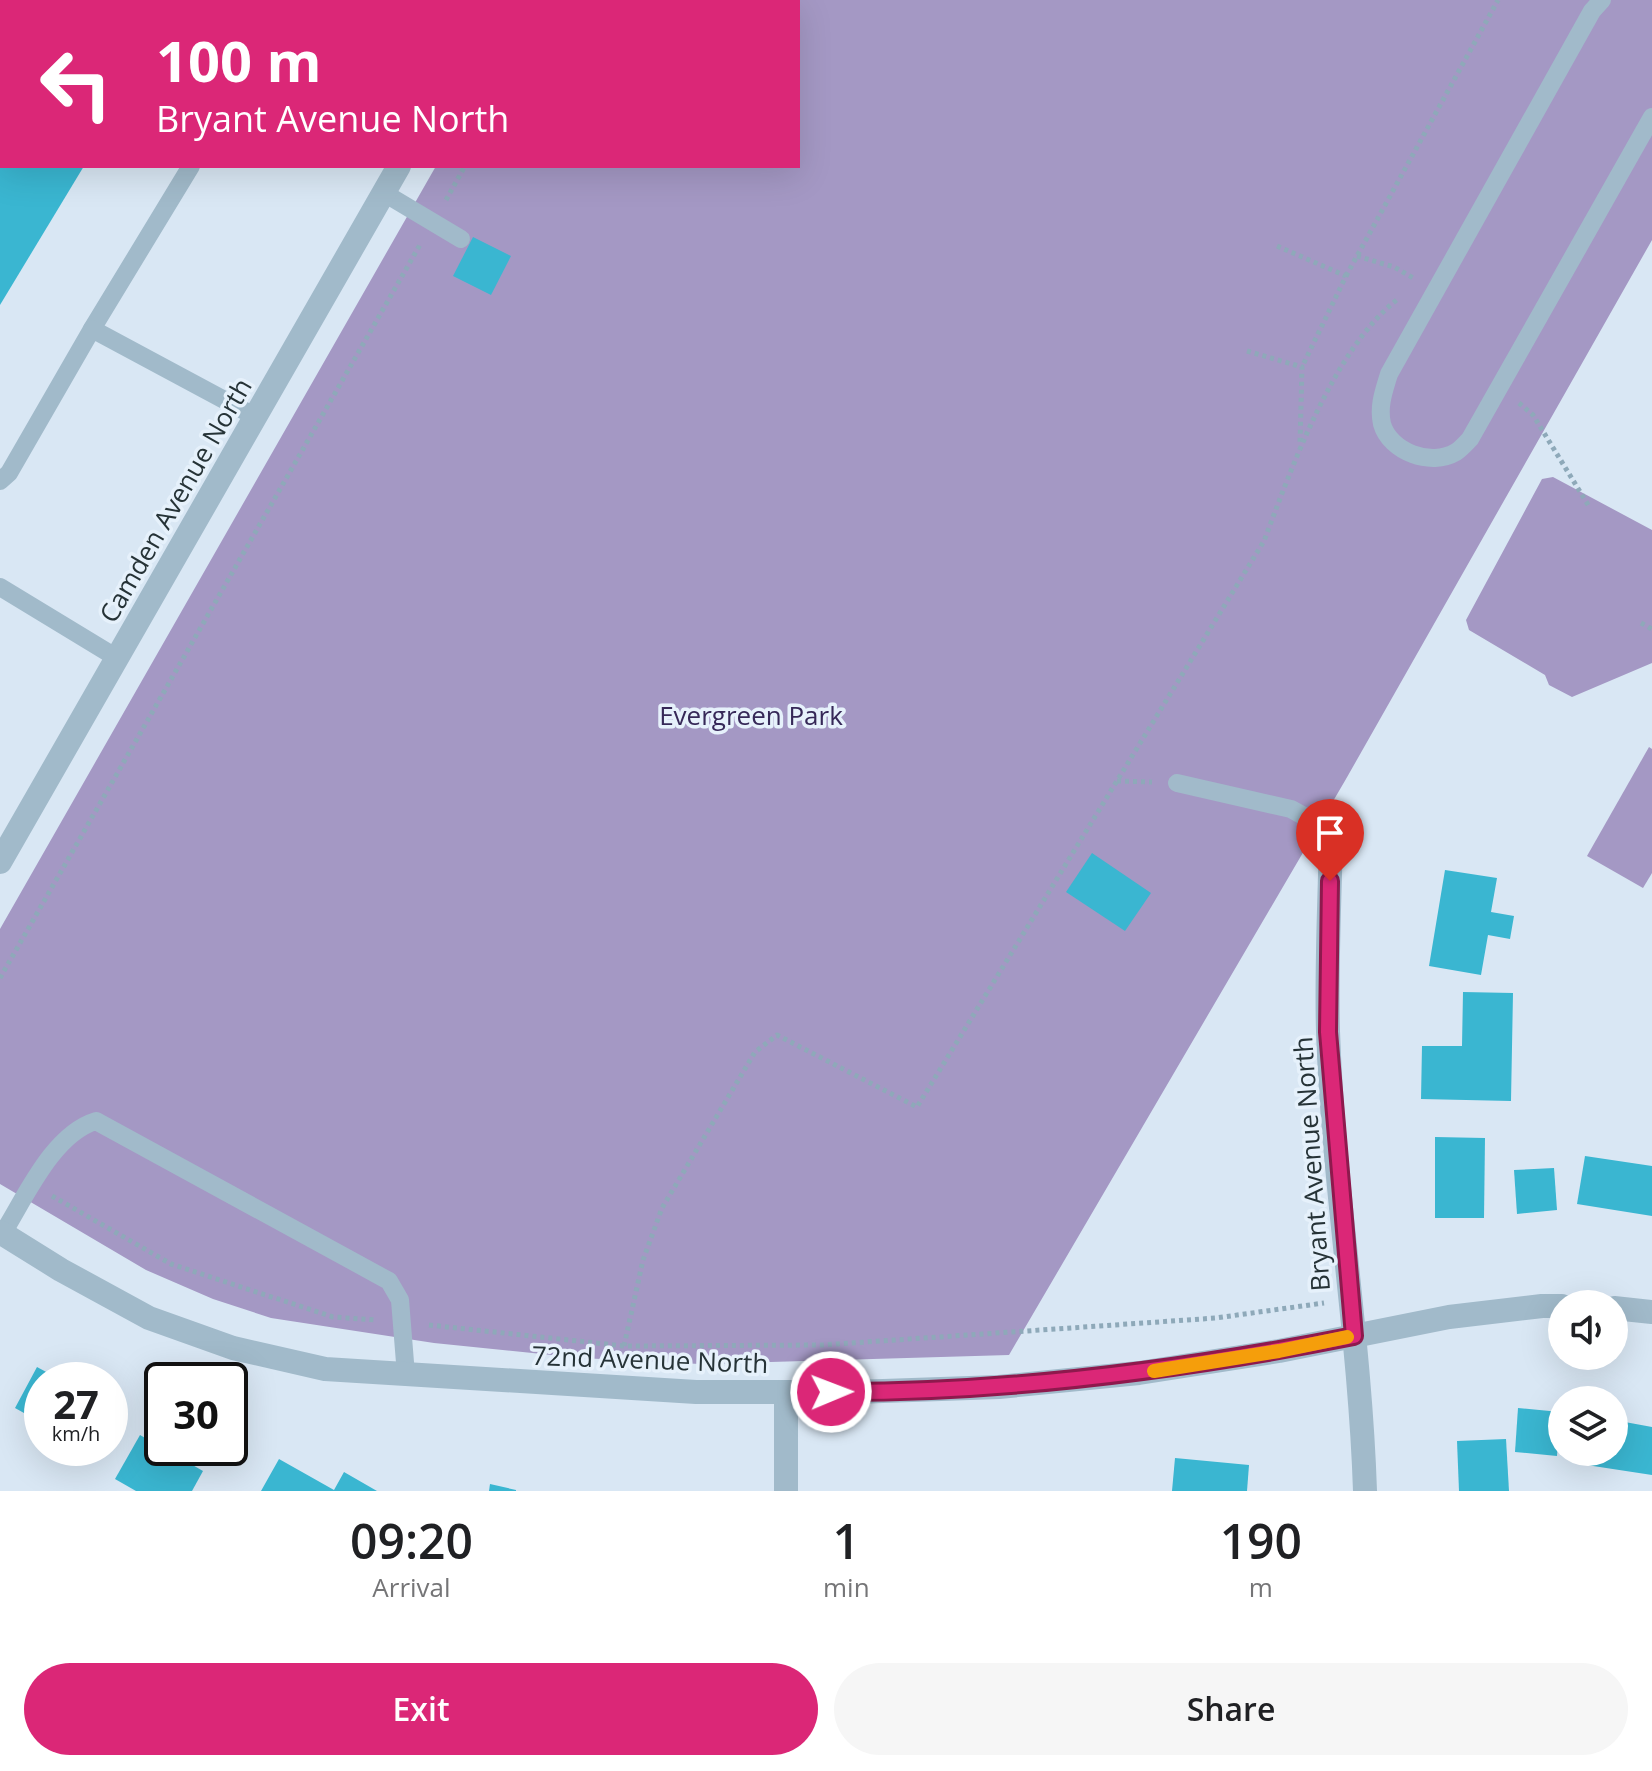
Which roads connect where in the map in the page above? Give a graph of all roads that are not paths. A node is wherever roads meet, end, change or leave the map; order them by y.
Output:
1 (1602, 0) edge
2 (1652, 117) edge
3 (190, 168) edge
4 (398, 168) edge
5 (384, 193) junction
6 (461, 239) dead end
7 (92, 329) junction
8 (256, 417) junction
9 (0, 481) edge
10 (0, 587) edge
11 (117, 658) junction
12 (1177, 783) dead end
13 (1331, 831) joint
14 (0, 862) edge
15 (1, 1233) edge
16 (1548, 1306) edge
17 (1628, 1309) edge
18 (1652, 1312) edge
19 (1354, 1336) junction
20 (406, 1375) junction
21 (786, 1392) junction
22 (786, 1491) edge
23 (1365, 1491) edge

1 - 2 lane
3 - 7 lane
4 - 5 street, Camden Avenue North
5 - 6 lane
5 - 8 street, Camden Avenue North
7 - 8 lane
7 - 9 lane
8 - 11 street, Camden Avenue North
10 - 11 lane
11 - 14 street, Camden Avenue North
12 - 13 lane
13 - 19 street, Bryant Avenue North
15 - 20 street, 72nd Avenue North
15 - 20 lane
16 - 19 street, 72nd Avenue North
17 - 18 street
19 - 21 street, 72nd Avenue North
19 - 23 street, Bryant Avenue North
20 - 21 street, 72nd Avenue North
21 - 22 street

